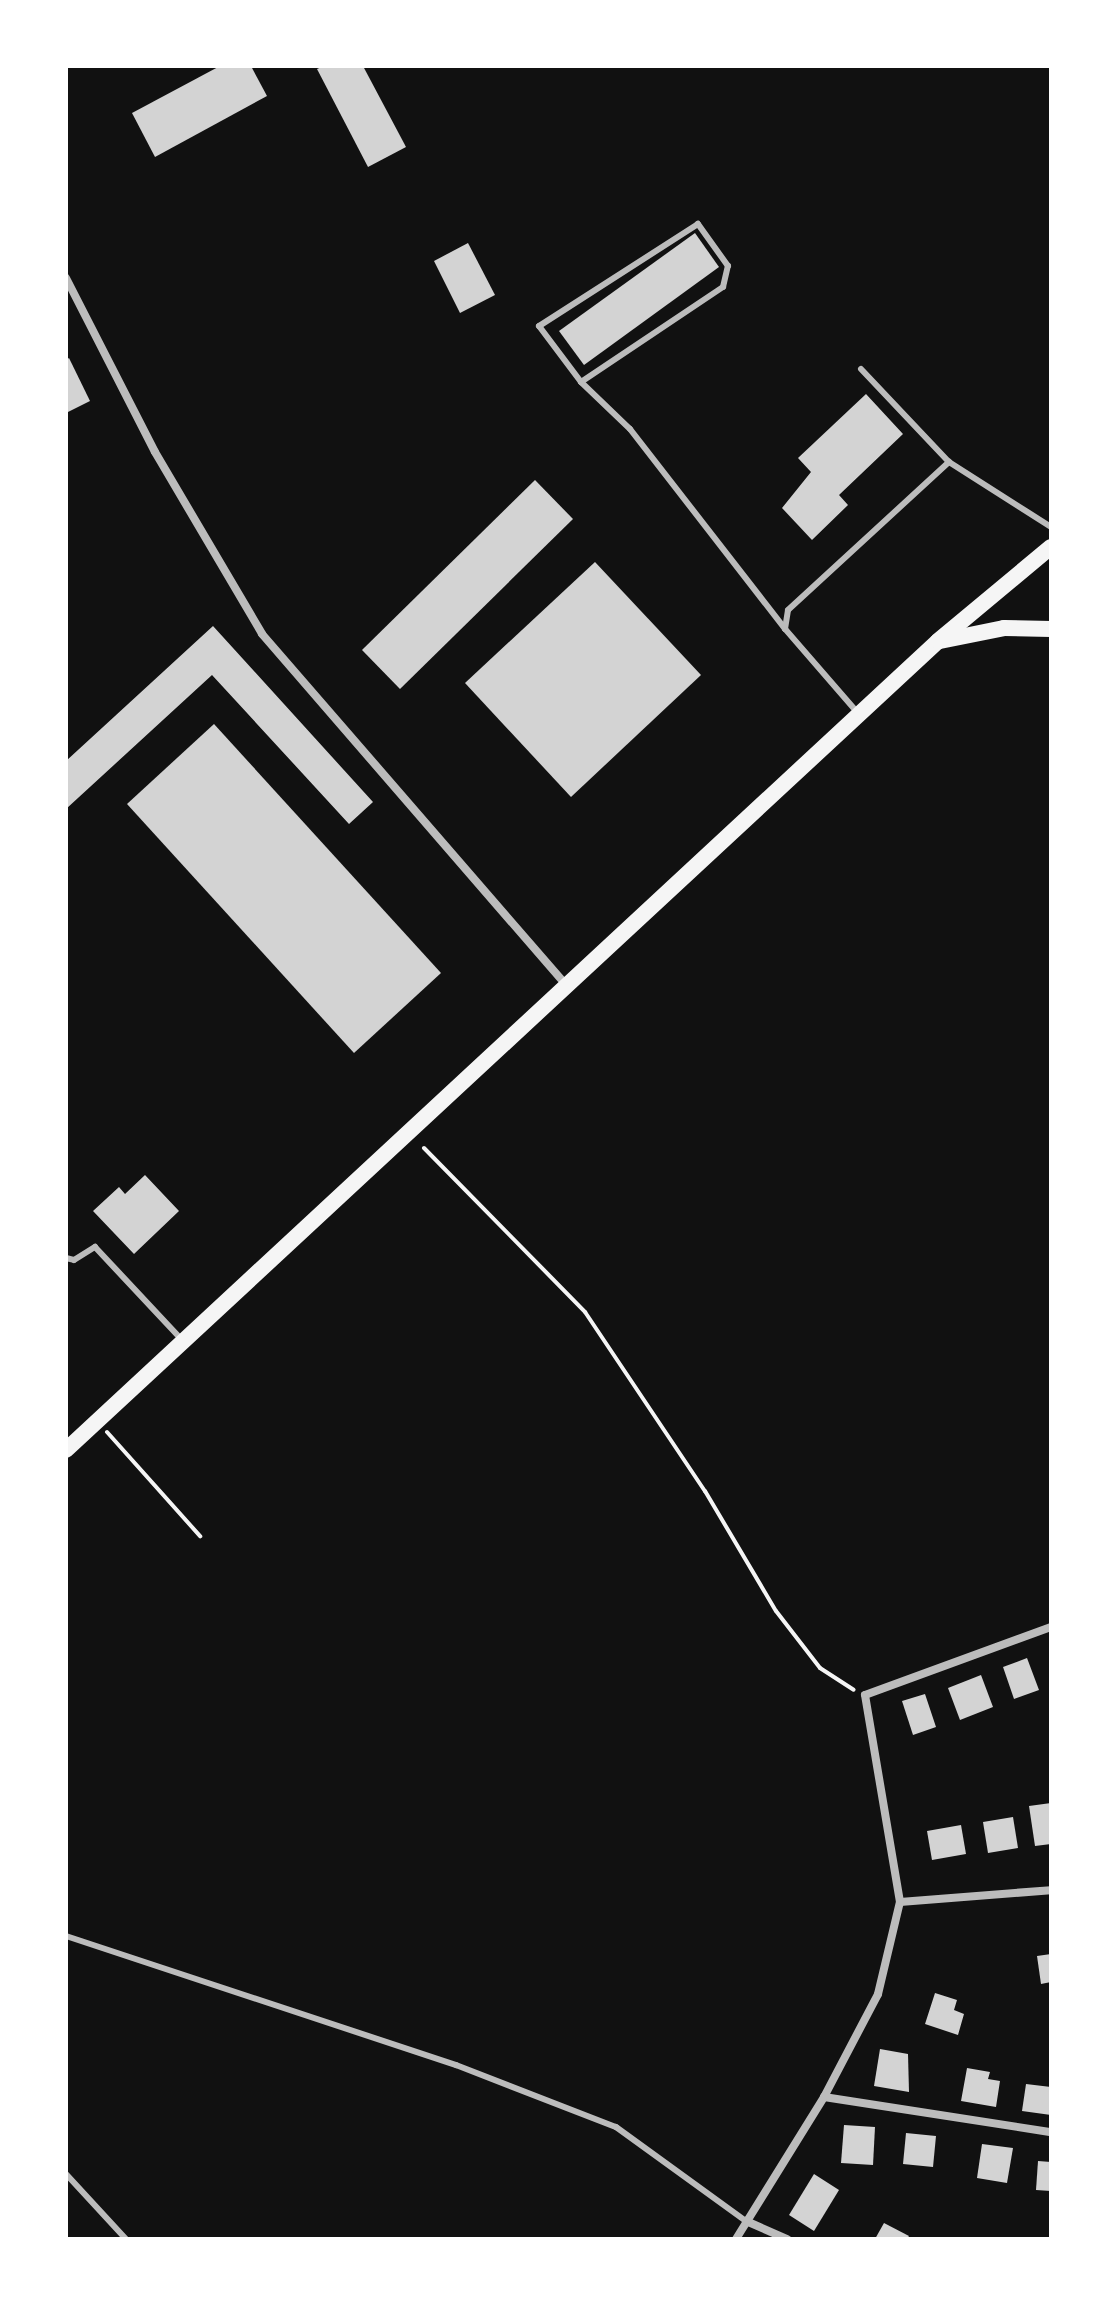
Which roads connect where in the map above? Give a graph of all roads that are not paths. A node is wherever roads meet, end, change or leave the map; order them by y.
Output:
1 (66, 278) edge
2 (861, 369) dead end
3 (581, 382) junction
4 (949, 462) junction
5 (1051, 527) edge
6 (1051, 547) edge
7 (785, 629) junction
8 (1051, 629) edge
9 (938, 641) junction
10 (859, 715) junction
11 (566, 985) junction
12 (66, 1258) edge
13 (184, 1342) junction
14 (66, 1450) edge
15 (1051, 1627) edge
16 (1051, 1890) edge
17 (900, 1902) junction
18 (66, 1936) edge
19 (824, 2097) junction
20 (1051, 2132) edge
21 (66, 2174) edge
22 (746, 2221) junction
23 (126, 2239) edge
24 (736, 2239) edge
25 (787, 2239) edge

1 - 11 street
2 - 4 lane
3 - 3 lane
3 - 7 lane
4 - 5 lane
4 - 7 lane
6 - 9 main road
7 - 10 lane
8 - 9 main road
9 - 10 main road
10 - 11 main road
11 - 13 main road
12 - 13 lane
13 - 14 main road
15 - 17 street
16 - 17 street
17 - 19 street
18 - 22 lane
19 - 20 street
19 - 22 street
21 - 23 lane
22 - 24 street
22 - 25 street

